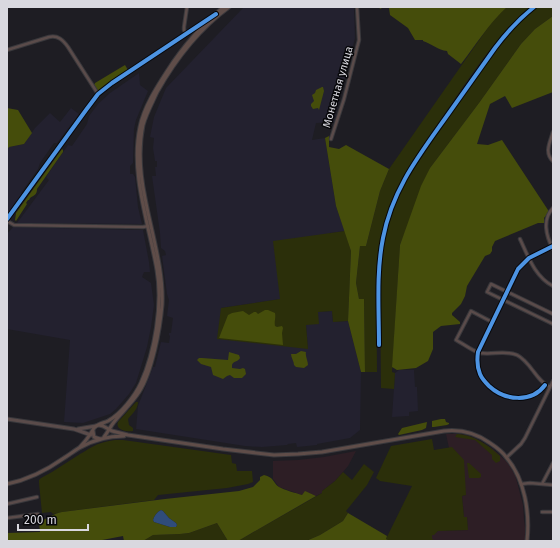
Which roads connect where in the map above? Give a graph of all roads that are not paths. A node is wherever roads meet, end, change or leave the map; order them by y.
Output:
1 (187, 7) edge
2 (224, 7) edge
3 (229, 7) edge
4 (357, 7) edge
5 (534, 7) edge
6 (216, 14) junction
7 (196, 27) junction
8 (201, 30) junction
9 (186, 33) junction
10 (7, 50) edge
11 (98, 94) junction
12 (553, 132) edge
13 (331, 139) dead end
14 (553, 160) edge
15 (553, 208) edge
16 (7, 220) edge
17 (148, 226) junction
18 (520, 239) dead end
19 (553, 247) edge
20 (529, 258) junction
21 (553, 286) edge
22 (507, 292) junction
23 (503, 300) junction
24 (553, 314) edge
25 (492, 322) junction
26 (553, 324) edge
27 (379, 345) dead end
28 (478, 352) junction
29 (553, 381) edge
30 (545, 385) junction
31 (550, 387) junction
32 (7, 419) edge
33 (114, 421) junction
34 (96, 427) junction
35 (105, 427) junction
36 (74, 429) junction
37 (109, 430) junction
38 (82, 431) junction
39 (121, 434) junction
40 (90, 435) junction
41 (128, 435) junction
42 (94, 437) junction
43 (104, 437) junction
44 (84, 443) junction
45 (80, 447) junction
46 (507, 457) junction
47 (553, 463) edge
48 (7, 484) edge
49 (521, 484) junction
50 (542, 484) junction
51 (553, 485) edge
52 (37, 497) dead end
53 (7, 504) edge
54 (542, 512) dead end
55 (553, 512) edge
56 (38, 514) dead end
57 (7, 518) edge
58 (527, 541) edge

1 - 9 street
2 - 6 main road
3 - 8 main road
4 - 13 street, Монетная улица
5 - 27 street
6 - 7 street
6 - 8 main road
7 - 8 street
7 - 9 street
8 - 17 main road
8 - 33 main road
9 - 11 street
10 - 11 street
11 - 16 street
12 - 14 street
15 - 19 street
16 - 17 street
17 - 34 main road
18 - 20 street
19 - 20 street
20 - 21 street
20 - 22 street
22 - 23 street
22 - 23 street
22 - 24 street
23 - 25 street
23 - 26 street
25 - 28 street
25 - 28 street
28 - 30 street
28 - 30 street
29 - 31 street
30 - 31 street
31 - 46 street
32 - 36 street
33 - 37 main road
33 - 39 main road
34 - 35 main road
34 - 36 street
34 - 40 main road
34 - 42 main road
35 - 37 main road
35 - 43 main road
36 - 38 street
37 - 39 main road
37 - 43 main road
38 - 40 street
38 - 44 street
39 - 41 main road
40 - 42 street
40 - 44 main road
41 - 43 main road
41 - 46 main road
42 - 43 main road
43 - 45 main road
44 - 45 main road
45 - 48 main road
46 - 49 main road
47 - 50 street
49 - 50 street
49 - 58 main road
50 - 51 street
52 - 53 street
54 - 55 street
56 - 57 street

